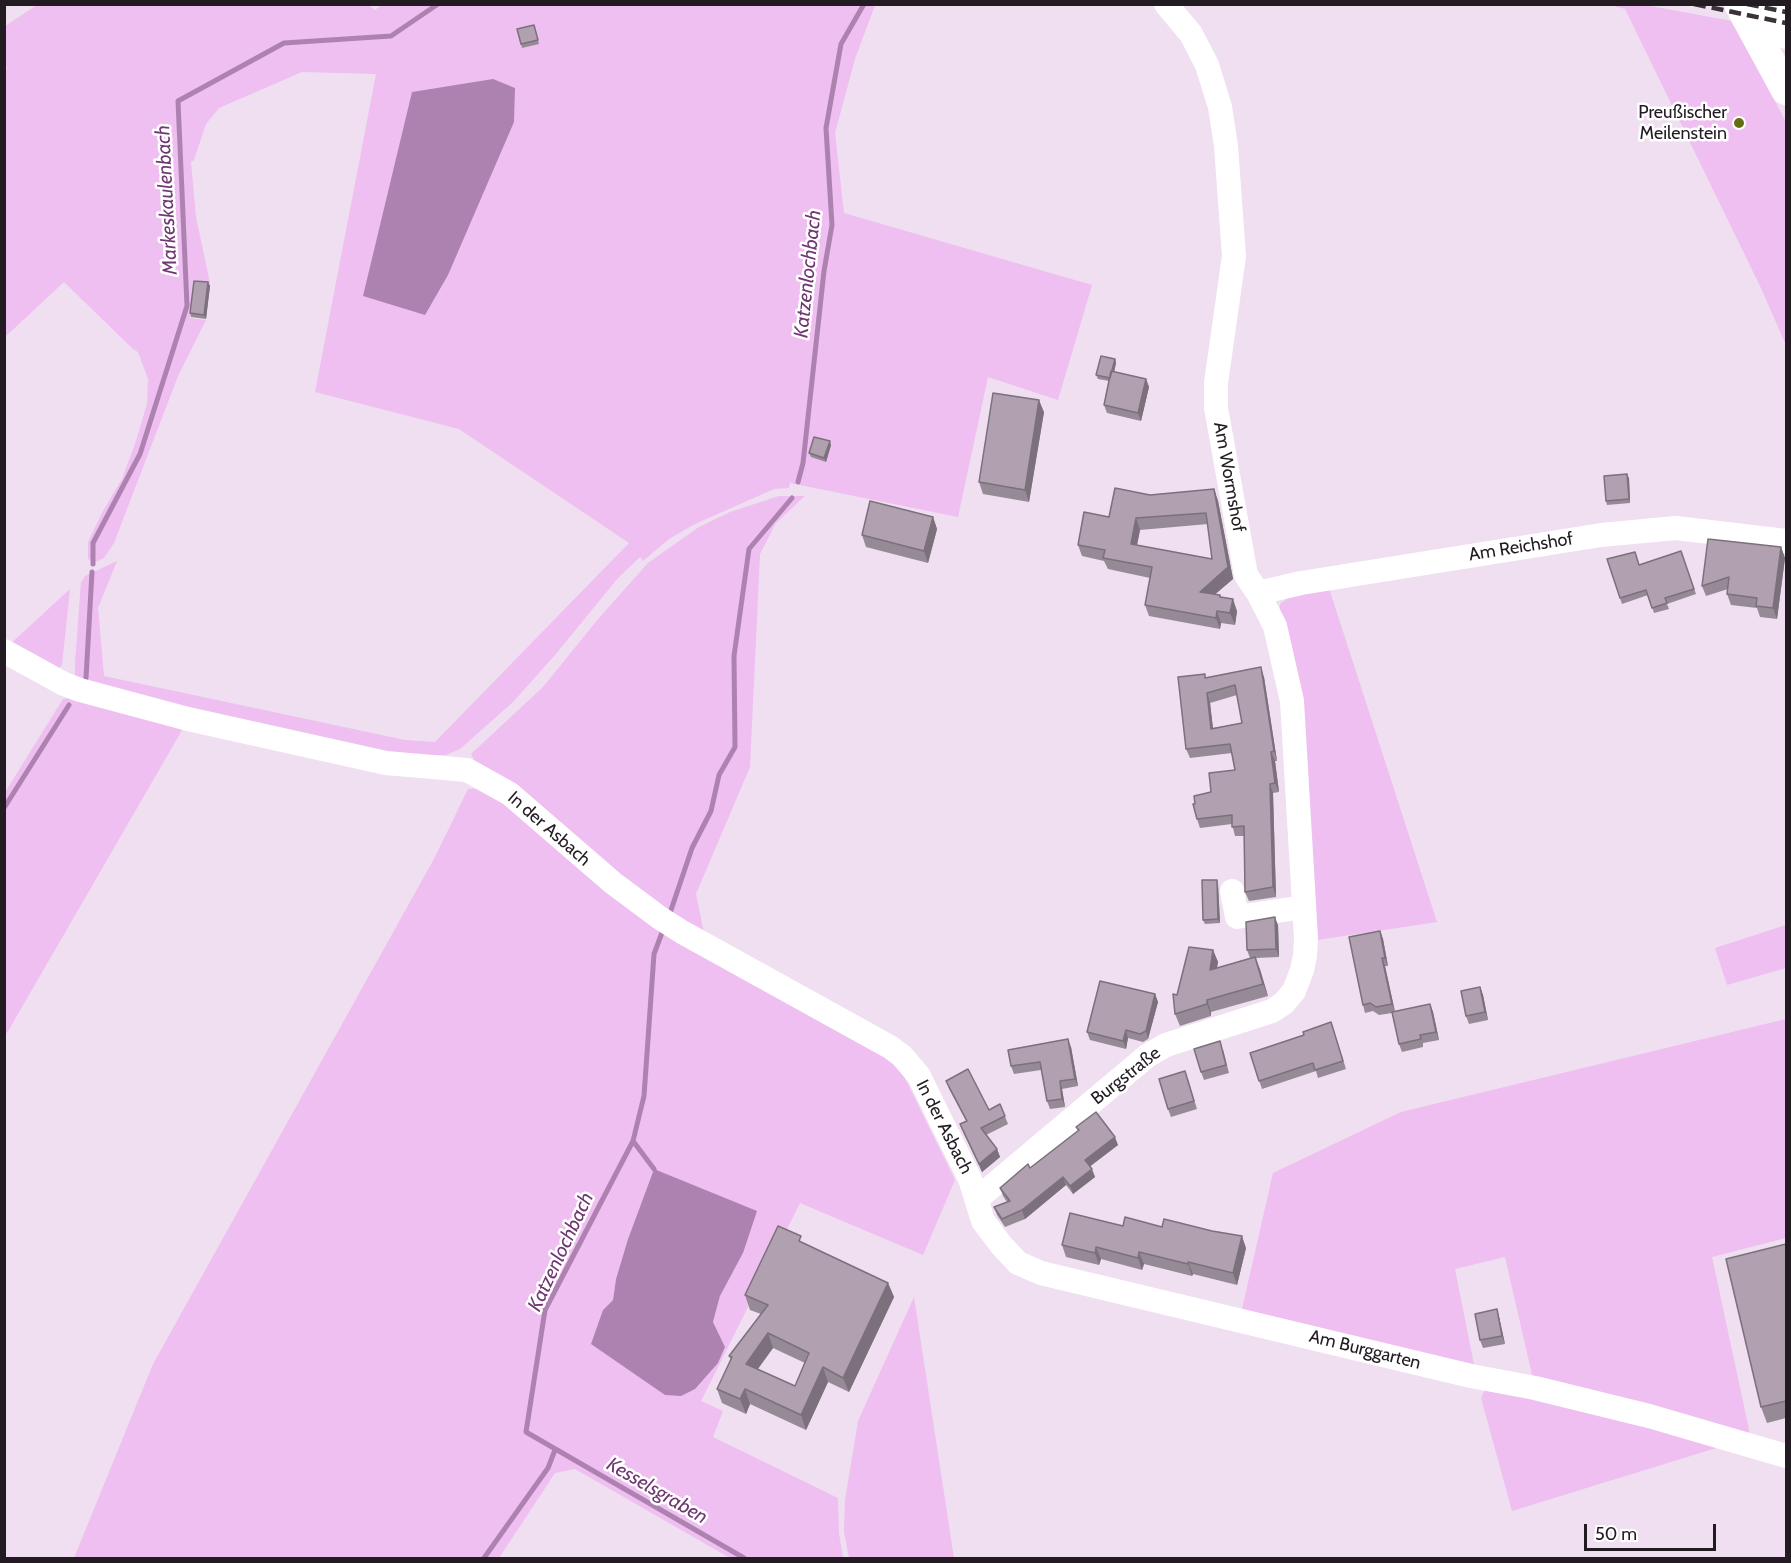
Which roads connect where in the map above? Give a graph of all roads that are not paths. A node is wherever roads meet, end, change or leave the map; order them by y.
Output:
1 (1166, 4) edge
2 (1739, 4) edge
3 (1770, 4) edge
4 (1786, 34) edge
5 (1786, 90) edge
6 (1786, 541) edge
7 (1258, 593) junction
8 (4, 651) edge
9 (1232, 891) dead end
10 (1304, 907) junction
11 (1305, 956) joint
12 (976, 1199) junction
13 (1786, 1456) edge

1 - 7 street, Am Wormshof
2 - 5 main road
3 - 4 main road
6 - 7 street, Am Reichshof
7 - 10 street, Am Wormshof
8 - 12 street, In der Asbach
9 - 10 street
10 - 11 street, Am Wormshof
11 - 12 street, Burgstraße
12 - 13 street, Am Burggarten

